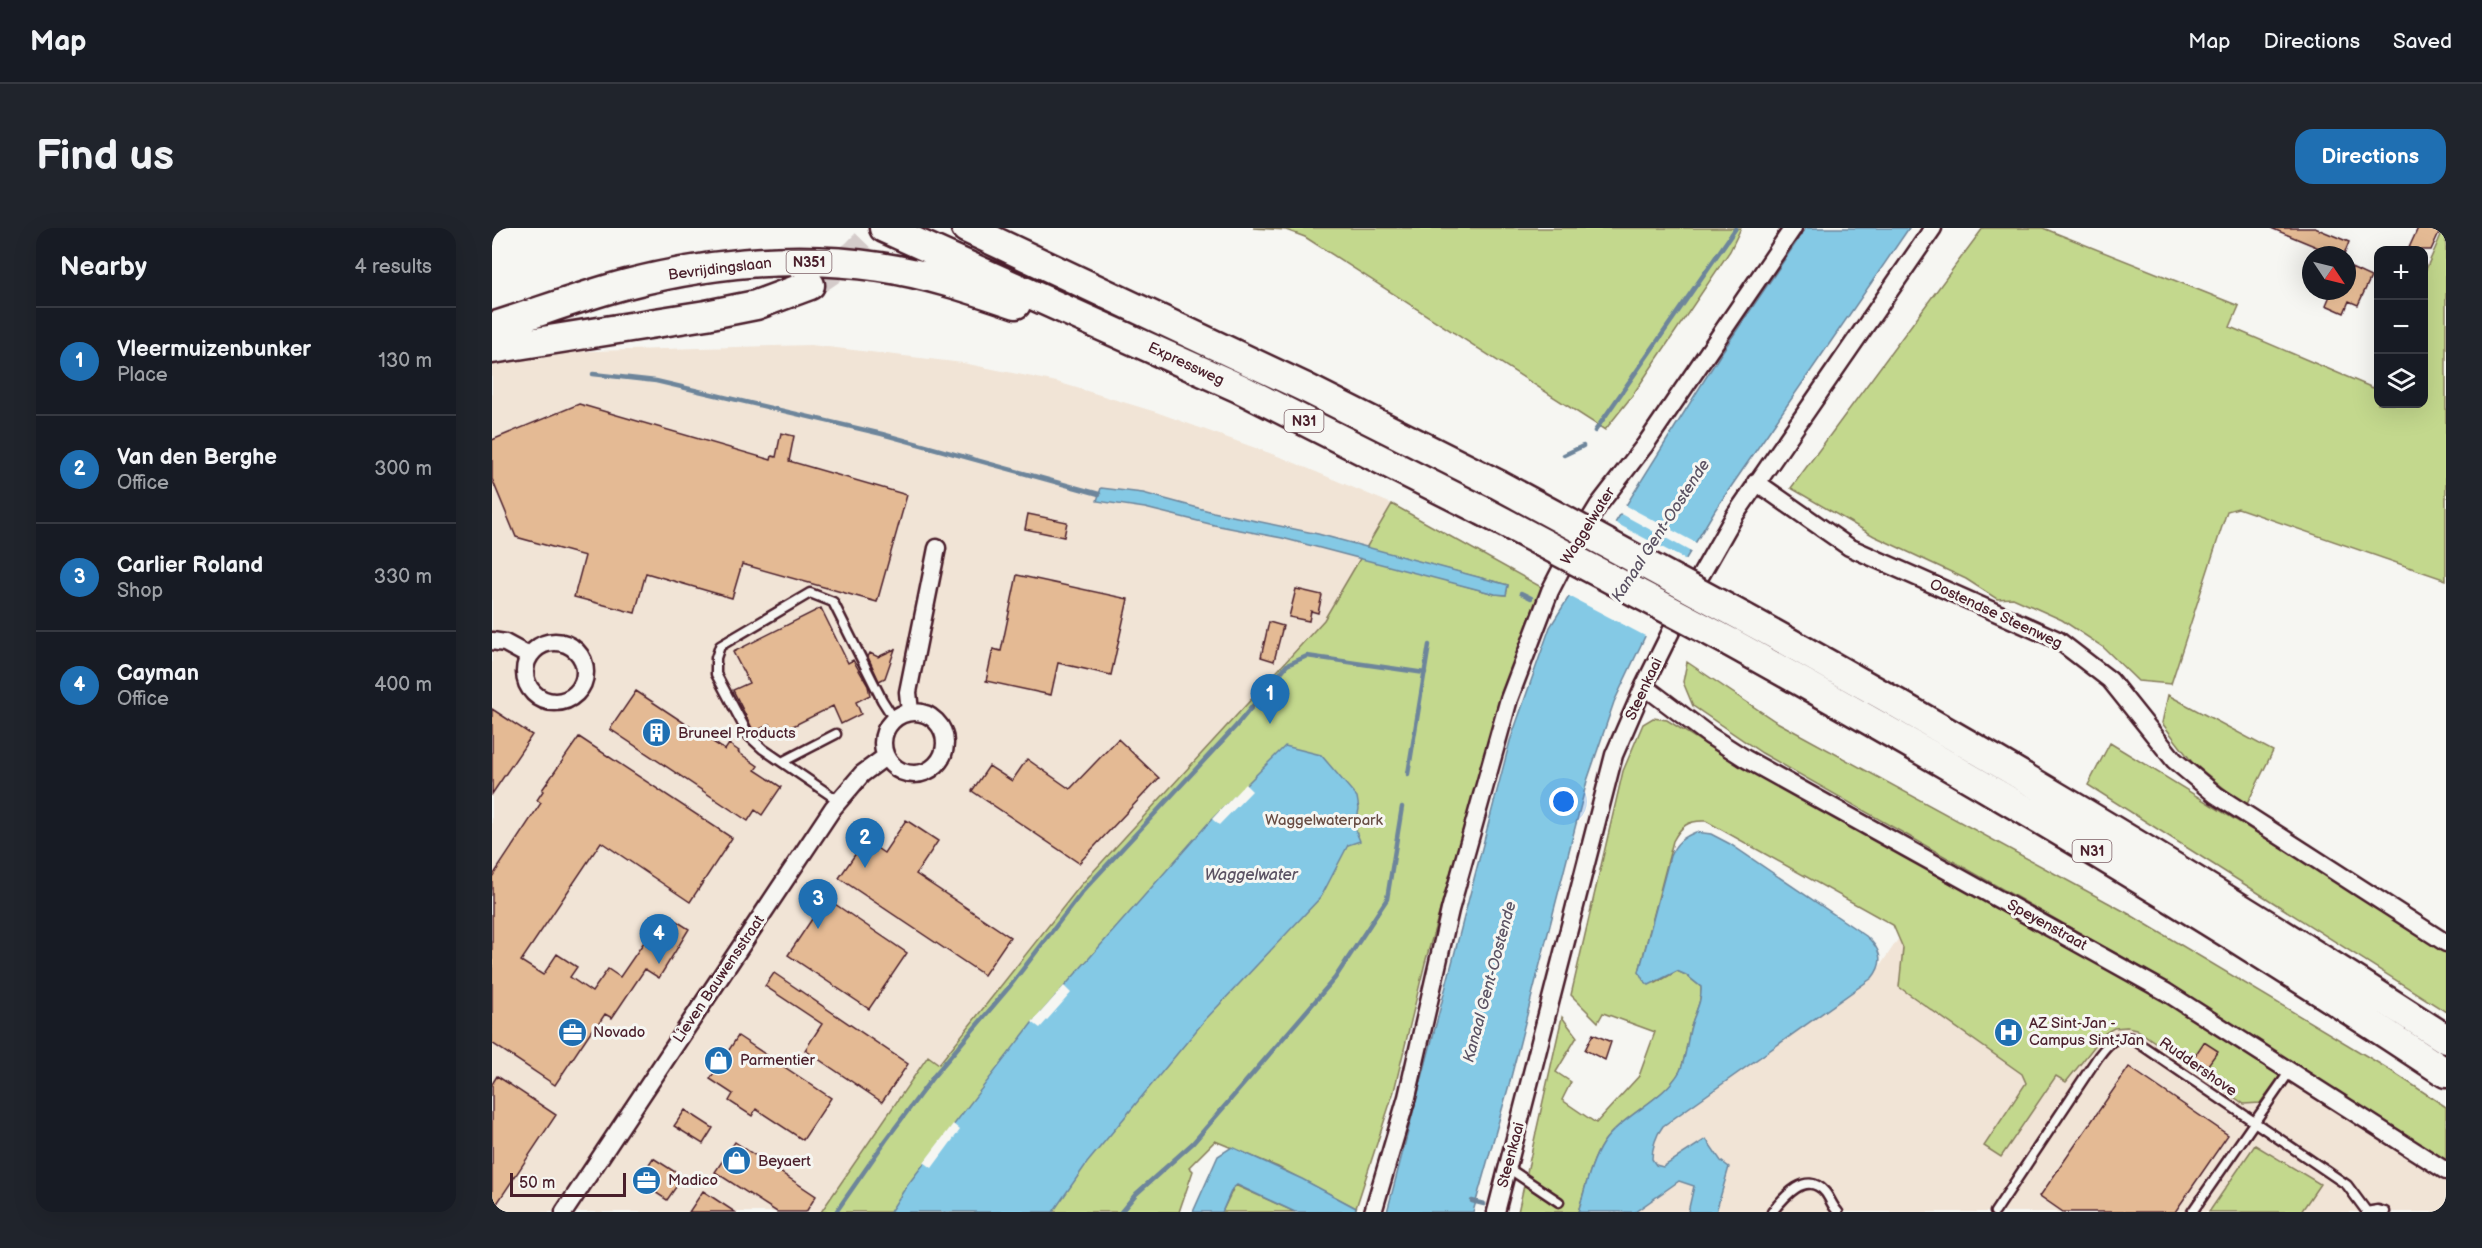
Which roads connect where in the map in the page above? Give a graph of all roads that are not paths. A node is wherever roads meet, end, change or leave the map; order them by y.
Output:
1 (884, 228) edge
2 (966, 228) edge
3 (1008, 228) edge
4 (1793, 228) edge
5 (1933, 228) edge
6 (810, 285) tunnel mouth
7 (1104, 293) junction
8 (492, 327) edge
9 (1123, 335) junction
10 (492, 349) edge
11 (1756, 482) junction
12 (937, 548) dead end
13 (492, 641) edge
14 (529, 656) dead end
15 (1644, 686) junction
16 (902, 715) junction
17 (836, 734) dead end
18 (885, 757) junction
19 (782, 762) junction
20 (839, 801) junction
21 (2446, 943) edge
22 (2446, 1039) edge
23 (2290, 1071) junction
24 (2446, 1073) edge
25 (2254, 1123) junction
26 (1508, 1168) junction
27 (2446, 1171) edge
28 (1559, 1202) dead end
29 (564, 1212) edge
30 (1373, 1212) edge
31 (1496, 1212) edge
32 (1772, 1212) edge
33 (1838, 1212) edge
34 (1995, 1212) edge
35 (2192, 1212) edge
36 (2366, 1212) edge
37 (2385, 1212) edge

1 - 9 highway, Expressweg / N31
2 - 7 highway, Expressweg / N31
3 - 7 highway
4 - 30 street, Waggelwater
5 - 11 street, Steenkaai
6 - 10 highway, N351
7 - 22 highway, Expressweg / N31, bridge
8 - 9 highway, Bevrijdingslaan / N351
9 - 24 highway, Expressweg / N31, bridge
11 - 15 street, Steenkaai
11 - 21 street, Oostendse Steenweg
12 - 16 street
13 - 14 street
15 - 23 street, Speyenstraat
15 - 26 street, Steenkaai
16 - 18 street
16 - 18 street
16 - 19 lane
17 - 19 lane
18 - 20 street, Lieven Bauwensstraat
19 - 20 lane
20 - 29 street, Lieven Bauwensstraat
23 - 25 lane
23 - 27 street, Speyenstraat
25 - 34 lane, Ruddershove
25 - 35 lane
25 - 36 lane, Ruddershove
26 - 28 lane
26 - 31 street, Steenkaai
32 - 33 lane
36 - 37 lane, Ruddershove

